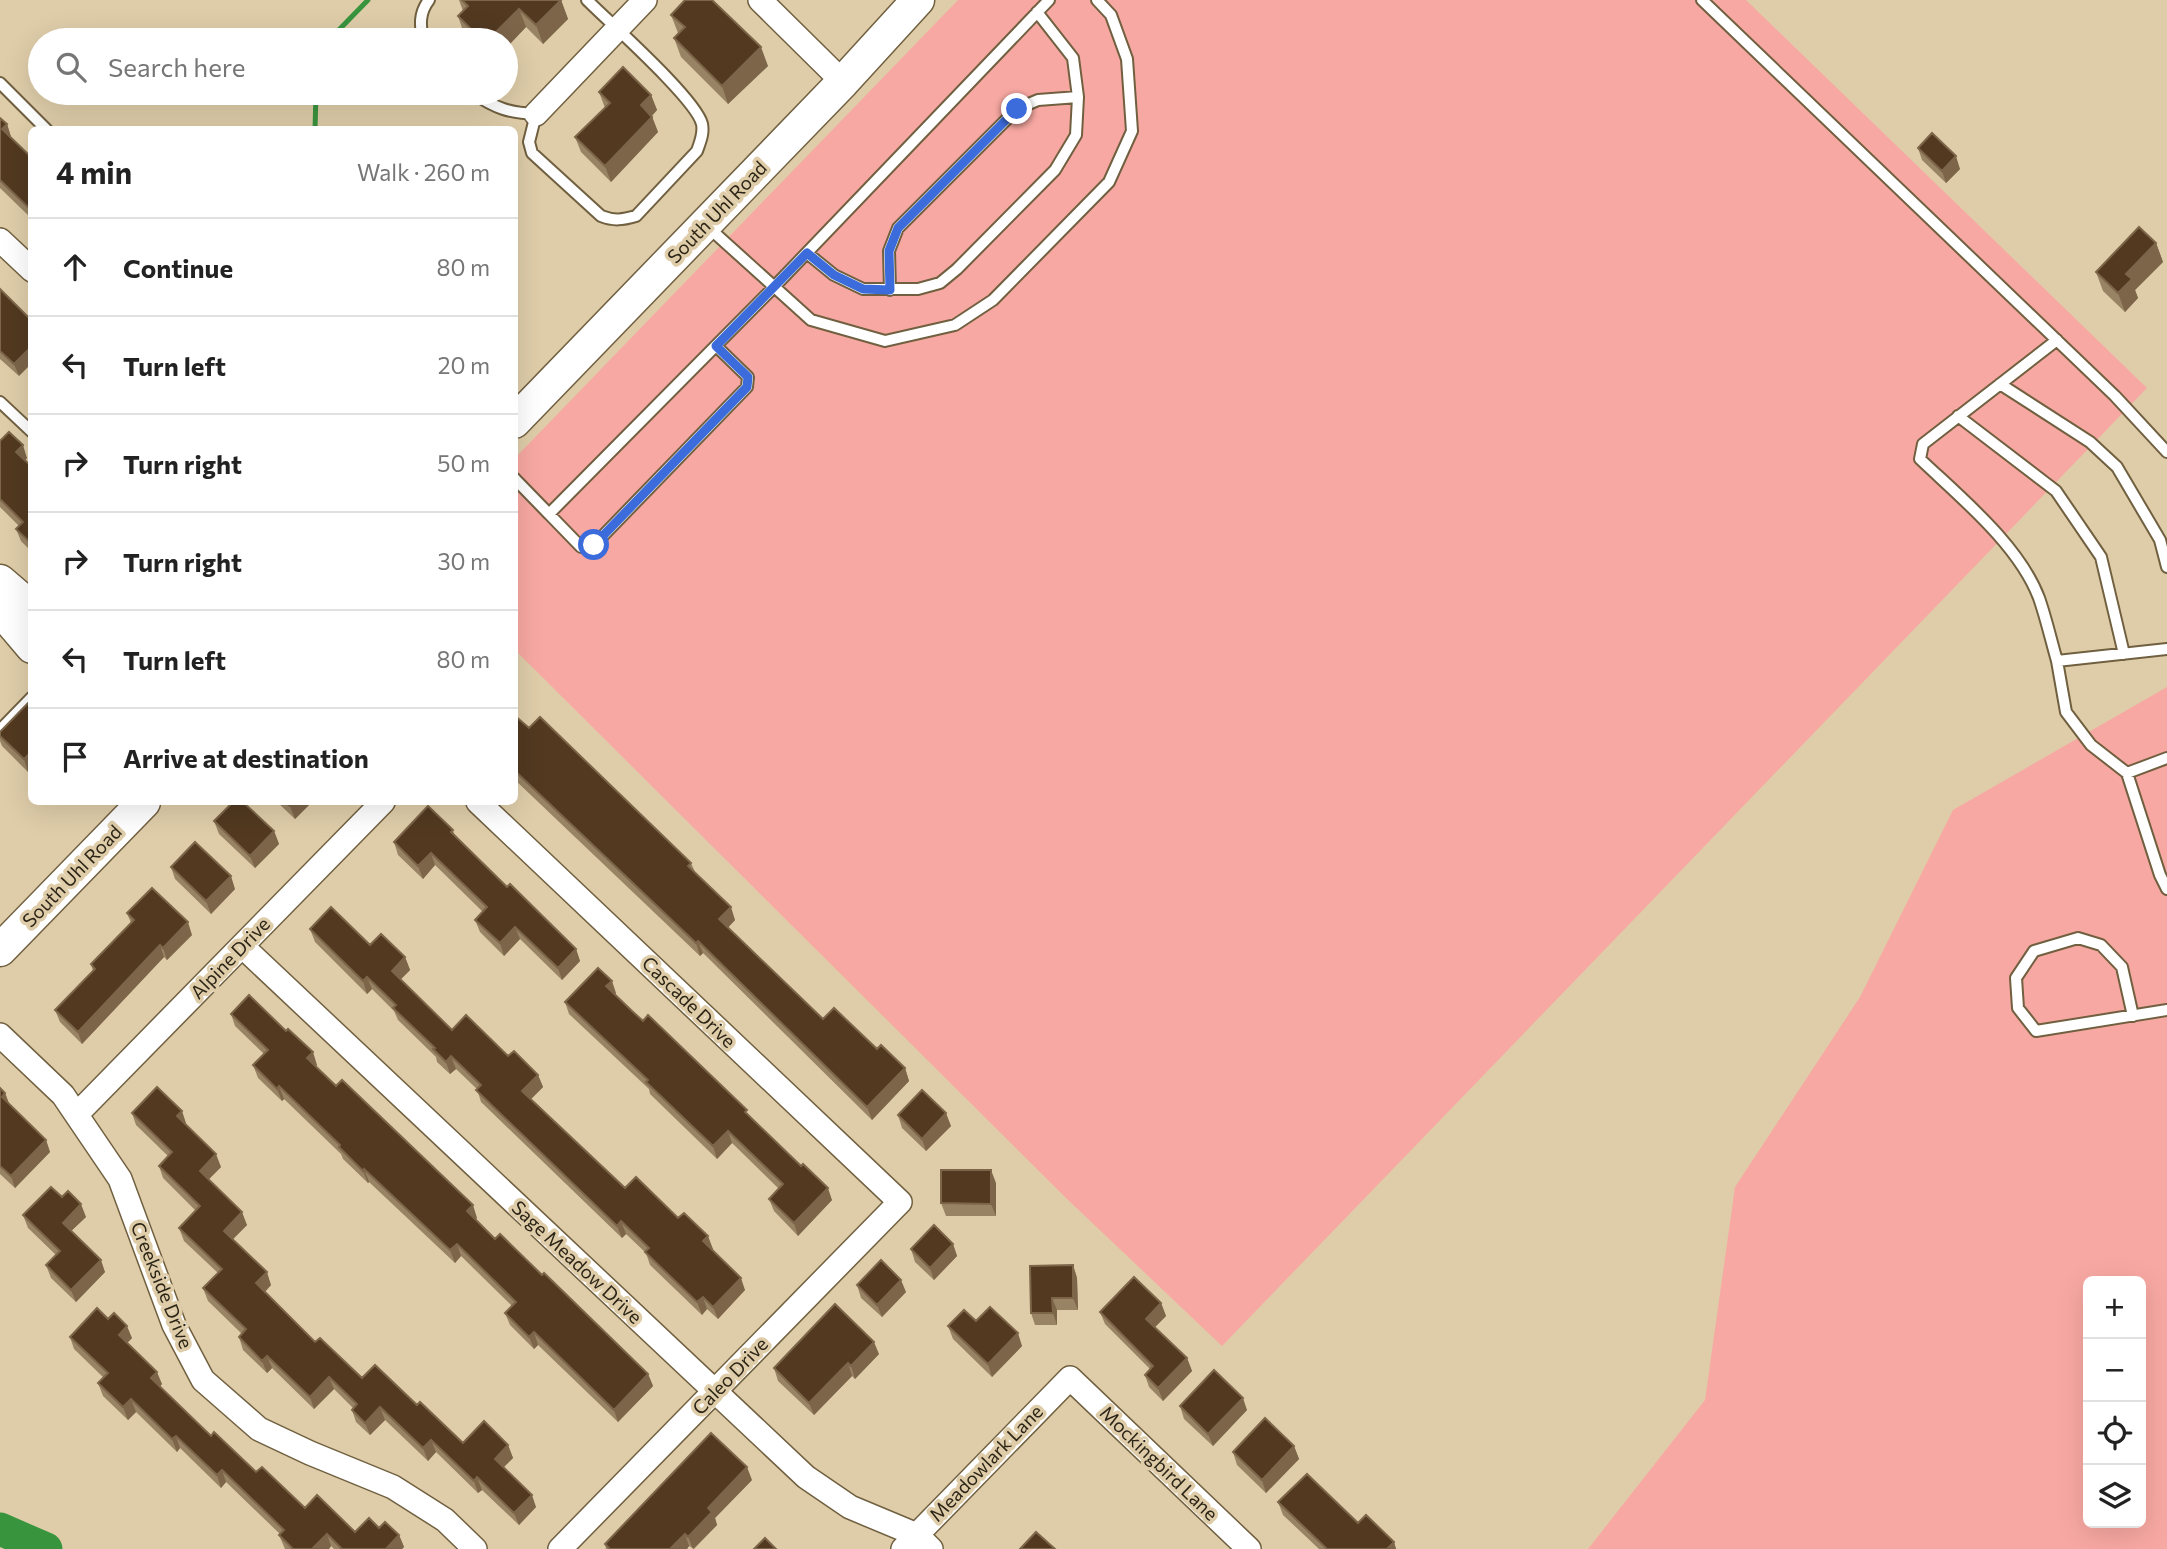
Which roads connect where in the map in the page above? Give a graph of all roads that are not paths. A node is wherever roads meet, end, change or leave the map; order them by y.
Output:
1 (429, 0) edge
2 (587, 0) edge
3 (645, 0) edge
4 (760, 0) edge
5 (918, 0) edge
6 (1049, 0) edge
7 (1097, 0) edge
8 (1702, 0) edge
9 (1037, 12) junction
10 (421, 28) edge
11 (617, 29) junction
12 (844, 82) junction
13 (0, 83) edge
14 (1078, 97) junction
15 (490, 105) edge
16 (536, 114) junction
17 (43, 126) edge
18 (705, 225) junction
19 (0, 240) edge
20 (807, 253) junction
21 (28, 266) edge
22 (774, 287) junction
23 (890, 290) junction
24 (2057, 340) junction
25 (716, 346) junction
26 (2000, 384) junction
27 (0, 402) edge
28 (1958, 416) junction
29 (518, 418) edge
30 (28, 428) edge
31 (2167, 452) edge
32 (518, 482) edge
33 (550, 514) junction
34 (2167, 567) edge
35 (0, 581) edge
36 (0, 605) edge
37 (28, 606) edge
38 (28, 642) edge
39 (2167, 649) edge
40 (2124, 654) junction
41 (2057, 661) junction
42 (28, 701) edge
43 (0, 730) edge
44 (2167, 758) edge
45 (2127, 773) junction
46 (141, 805) edge
47 (380, 805) edge
48 (481, 805) edge
49 (2167, 889) edge
50 (242, 946) junction
51 (0, 950) edge
52 (2167, 1010) edge
53 (2133, 1016) junction
54 (0, 1035) edge
55 (77, 1114) junction
56 (900, 1202) joint
57 (1070, 1378) joint
58 (714, 1392) junction
59 (917, 1544) edge
60 (475, 1549) edge
61 (560, 1549) edge
62 (1249, 1549) edge

1 - 10 lane
2 - 11 lane
3 - 11 street
4 - 12 street
5 - 12 main road, South Uhl Road
6 - 9 lane
7 - 22 lane
8 - 24 lane
9 - 14 lane
9 - 20 lane
11 - 16 street
11 - 16 lane
12 - 18 main road, South Uhl Road
13 - 17 lane
14 - 23 lane
14 - 23 lane
15 - 16 lane
18 - 22 lane
18 - 29 main road, South Uhl Road
19 - 21 street
20 - 22 lane
20 - 23 lane
22 - 25 lane
24 - 26 lane
24 - 31 lane
25 - 33 lane
25 - 33 lane
26 - 28 lane
26 - 34 lane
27 - 30 lane
28 - 40 lane
28 - 41 lane
32 - 33 lane
35 - 37 main road
36 - 38 main road
39 - 40 lane
40 - 41 lane
41 - 45 lane
42 - 43 lane
44 - 45 lane
45 - 49 lane
46 - 51 main road, South Uhl Road
47 - 50 street, Alpine Drive
48 - 56 street, Cascade Drive
50 - 55 street, Alpine Drive
50 - 58 street, Sage Meadow Drive
52 - 53 lane
53 - 53 lane
54 - 55 street, Creekside Drive
55 - 60 street, Creekside Drive
56 - 58 street, Caleo Drive
57 - 59 street, Meadowlark Lane
57 - 62 street, Mockingbird Lane
58 - 59 street, Sage Meadow Drive
58 - 61 street, Caleo Drive

